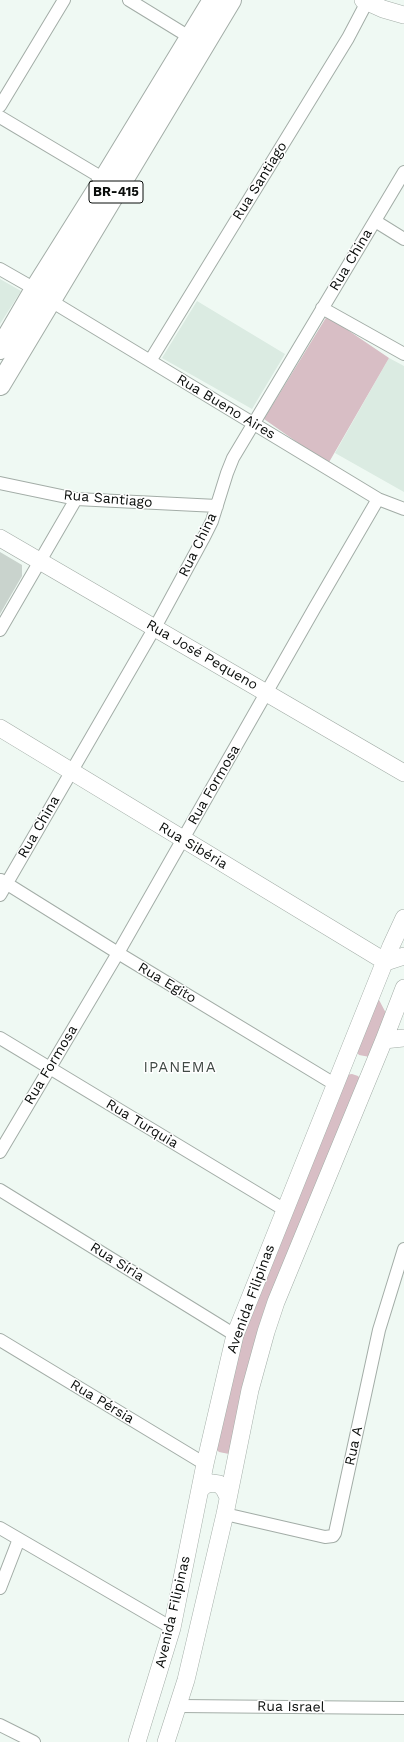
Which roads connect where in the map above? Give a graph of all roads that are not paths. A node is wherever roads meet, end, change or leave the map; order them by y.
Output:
1 (64, 0) edge
2 (129, 0) edge
3 (213, 0) edge
4 (231, 0) edge
5 (366, 1) edge
6 (404, 15) edge
7 (191, 38) junction
8 (0, 106) edge
9 (0, 117) edge
10 (404, 172) edge
11 (104, 179) junction
12 (375, 221) junction
13 (404, 239) edge
14 (0, 270) edge
15 (43, 295) junction
16 (322, 308) junction
17 (0, 349) edge
18 (404, 354) edge
19 (150, 361) junction
20 (0, 385) edge
21 (253, 423) junction
22 (0, 483) edge
23 (76, 499) junction
24 (378, 499) junction
25 (217, 506) junction
26 (404, 509) edge
27 (0, 538) edge
28 (39, 562) junction
29 (155, 628) junction
30 (0, 630) edge
31 (267, 693) junction
32 (0, 728) edge
33 (71, 771) junction
34 (404, 773) edge
35 (183, 840) junction
36 (4, 881) edge
37 (0, 895) edge
38 (404, 918) edge
39 (118, 953) junction
40 (404, 956) edge
41 (386, 962) junction
42 (404, 988) edge
43 (399, 1016) edge
44 (0, 1038) edge
45 (404, 1038) edge
46 (384, 1040) junction
47 (351, 1048) junction
48 (376, 1058) junction
49 (50, 1068) junction
50 (343, 1068) junction
51 (368, 1079) junction
52 (336, 1084) junction
53 (0, 1152) edge
54 (0, 1190) edge
55 (285, 1210) junction
56 (404, 1249) edge
57 (235, 1335) junction
58 (0, 1340) edge
59 (236, 1455) junction
60 (206, 1456) junction
61 (200, 1490) junction
62 (228, 1497) junction
63 (225, 1514) junction
64 (0, 1528) edge
65 (19, 1539) junction
66 (0, 1588) edge
67 (172, 1628) junction
68 (179, 1706) junction
69 (404, 1708) edge
70 (0, 1724) edge
71 (34, 1742) edge
72 (137, 1742) edge
73 (166, 1742) edge

1 - 8 street
2 - 7 street
3 - 7 main road
4 - 15 main road, BR-415
5 - 6 main road
5 - 19 street, Rua Santiago
7 - 11 main road
9 - 11 street
10 - 12 street, Rua China
11 - 15 main road
12 - 13 street
12 - 16 street, Rua China
14 - 15 street, Rua Bueno Aires
15 - 17 main road
15 - 19 street, Rua Bueno Aires
15 - 20 main road, BR-415
16 - 18 street
16 - 21 street, Rua China
19 - 21 street, Rua Bueno Aires
21 - 24 street, Rua Bueno Aires
21 - 25 street, Rua China
22 - 23 street, Rua Santiago
23 - 25 street, Rua Santiago
23 - 28 street
24 - 26 street, Rua Bueno Aires
24 - 31 street, Rua Formosa
25 - 29 street, Rua China
27 - 28 main road, Rua José Pequeno
28 - 29 main road, Rua José Pequeno
28 - 30 street
29 - 31 main road, Rua José Pequeno
29 - 33 street, Rua China
31 - 34 main road, Rua José Pequeno
31 - 35 street, Rua Formosa
32 - 33 main road, Rua Sibéria
33 - 35 main road, Rua Sibéria
33 - 36 street, Rua China
35 - 39 street, Rua Formosa
35 - 41 main road, Rua Sibéria
36 - 37 street, Rua China
36 - 39 street, Rua Egito
38 - 41 main road, Avenida Filipinas
39 - 49 street, Rua Formosa
39 - 52 street, Rua Egito
40 - 41 main road
41 - 43 main road
41 - 47 main road, Avenida Filipinas
42 - 43 main road, Avenida Filipinas
43 - 46 main road, Avenida Filipinas
44 - 49 street, Rua Turquia
45 - 46 main road
46 - 48 main road, Avenida Filipinas
47 - 48 main road
47 - 50 main road, Avenida Filipinas
48 - 51 main road, Avenida Filipinas
49 - 53 street, Rua Formosa
49 - 55 street, Rua Turquia
50 - 51 main road
50 - 52 main road, Avenida Filipinas
51 - 59 main road, Avenida Filipinas
52 - 55 main road, Avenida Filipinas
54 - 57 street, Rua Síria
55 - 57 main road, Avenida Filipinas
56 - 63 street, Rua A
57 - 60 main road, Avenida Filipinas
58 - 60 street, Rua Pérsia
59 - 60 main road
59 - 62 main road, Avenida Filipinas
60 - 61 main road, Avenida Filipinas
61 - 62 main road
61 - 67 main road, Avenida Filipinas
62 - 63 main road, Avenida Filipinas
63 - 68 main road, Avenida Filipinas
64 - 65 street
65 - 66 street
65 - 67 street
67 - 72 main road, Avenida Filipinas
68 - 69 street, Rua Israel
68 - 73 main road, Avenida Filipinas
70 - 71 street

